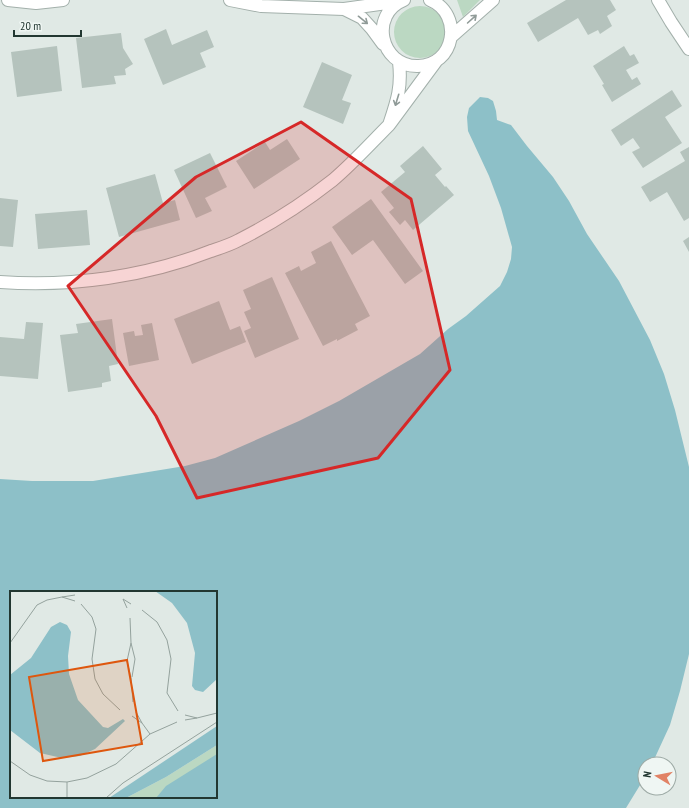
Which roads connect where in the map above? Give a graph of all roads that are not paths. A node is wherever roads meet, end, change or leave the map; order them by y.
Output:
1 (8, 0) edge
2 (62, 0) edge
3 (230, 0) edge
4 (403, 0) edge
5 (430, 0) edge
6 (493, 0) edge
7 (658, 0) edge
8 (344, 9) junction
9 (451, 38) junction
10 (386, 47) junction
11 (689, 49) edge
12 (438, 60) junction
13 (399, 62) junction
14 (389, 125) junction
15 (0, 282) edge

1 - 2 street
3 - 8 street
4 - 8 street
4 - 10 street
5 - 9 street
9 -> 6 street
7 - 11 street
8 -> 10 street
9 - 12 street
10 - 13 street
12 - 13 street
12 - 14 street
13 -> 14 street
14 - 15 street

